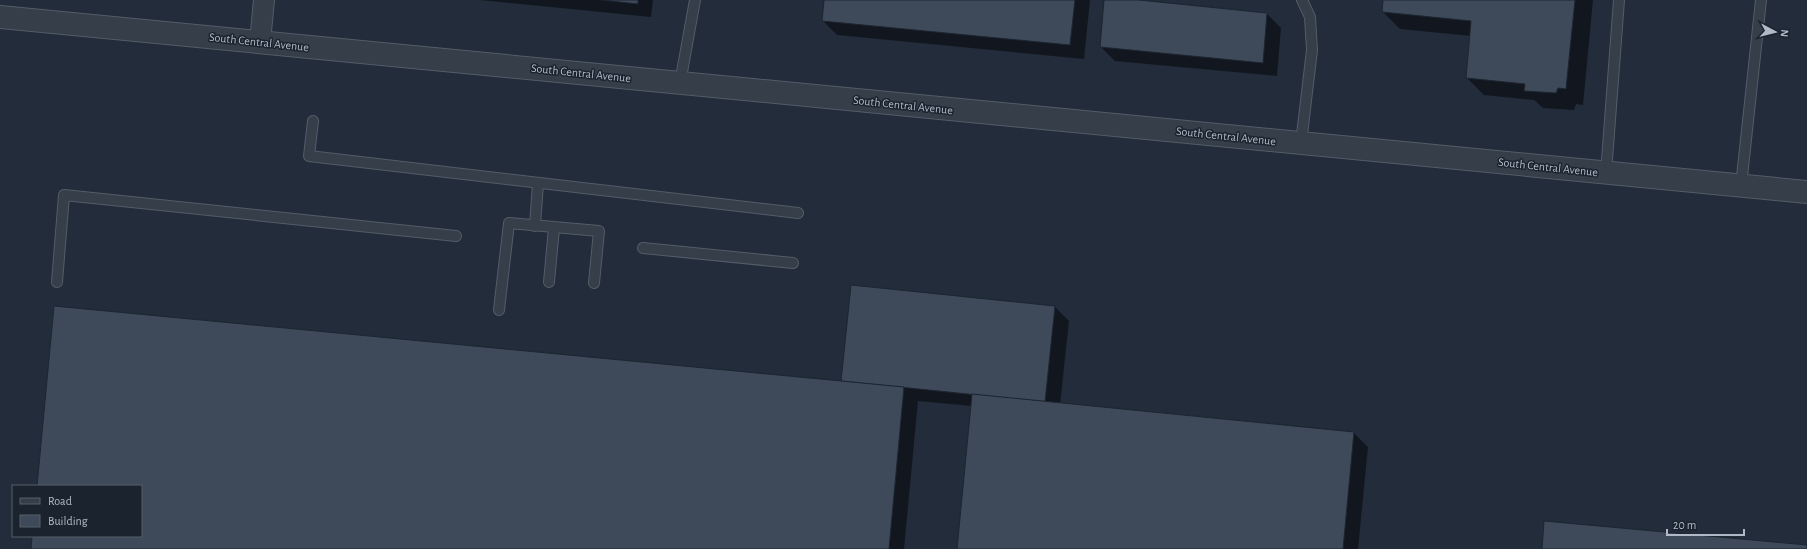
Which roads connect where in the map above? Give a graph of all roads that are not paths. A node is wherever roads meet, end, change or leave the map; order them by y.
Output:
1 (264, 0) edge
2 (695, 0) edge
3 (1302, 0) edge
4 (1619, 0) edge
5 (1761, 0) edge
6 (0, 17) edge
7 (260, 42) junction
8 (680, 83) junction
9 (313, 121) dead end
10 (1301, 143) junction
11 (1606, 173) junction
12 (538, 184) junction
13 (1741, 186) junction
14 (1807, 192) edge
15 (798, 213) dead end
16 (535, 226) junction
17 (554, 228) junction
18 (456, 236) dead end
19 (642, 248) dead end
20 (793, 263) dead end
21 (57, 282) dead end
22 (549, 282) dead end
23 (594, 283) dead end
24 (499, 310) dead end

1 - 7 street
2 - 8 lane
3 - 10 lane
4 - 11 lane
5 - 13 lane
6 - 7 street, South Central Avenue
7 - 8 street, South Central Avenue
8 - 10 street, South Central Avenue
9 - 12 lane
10 - 11 street, South Central Avenue
11 - 13 street, South Central Avenue
12 - 15 lane
12 - 16 lane
13 - 14 street, South Central Avenue
16 - 17 lane
16 - 24 lane
17 - 22 lane
17 - 23 lane
18 - 21 lane
19 - 20 lane

